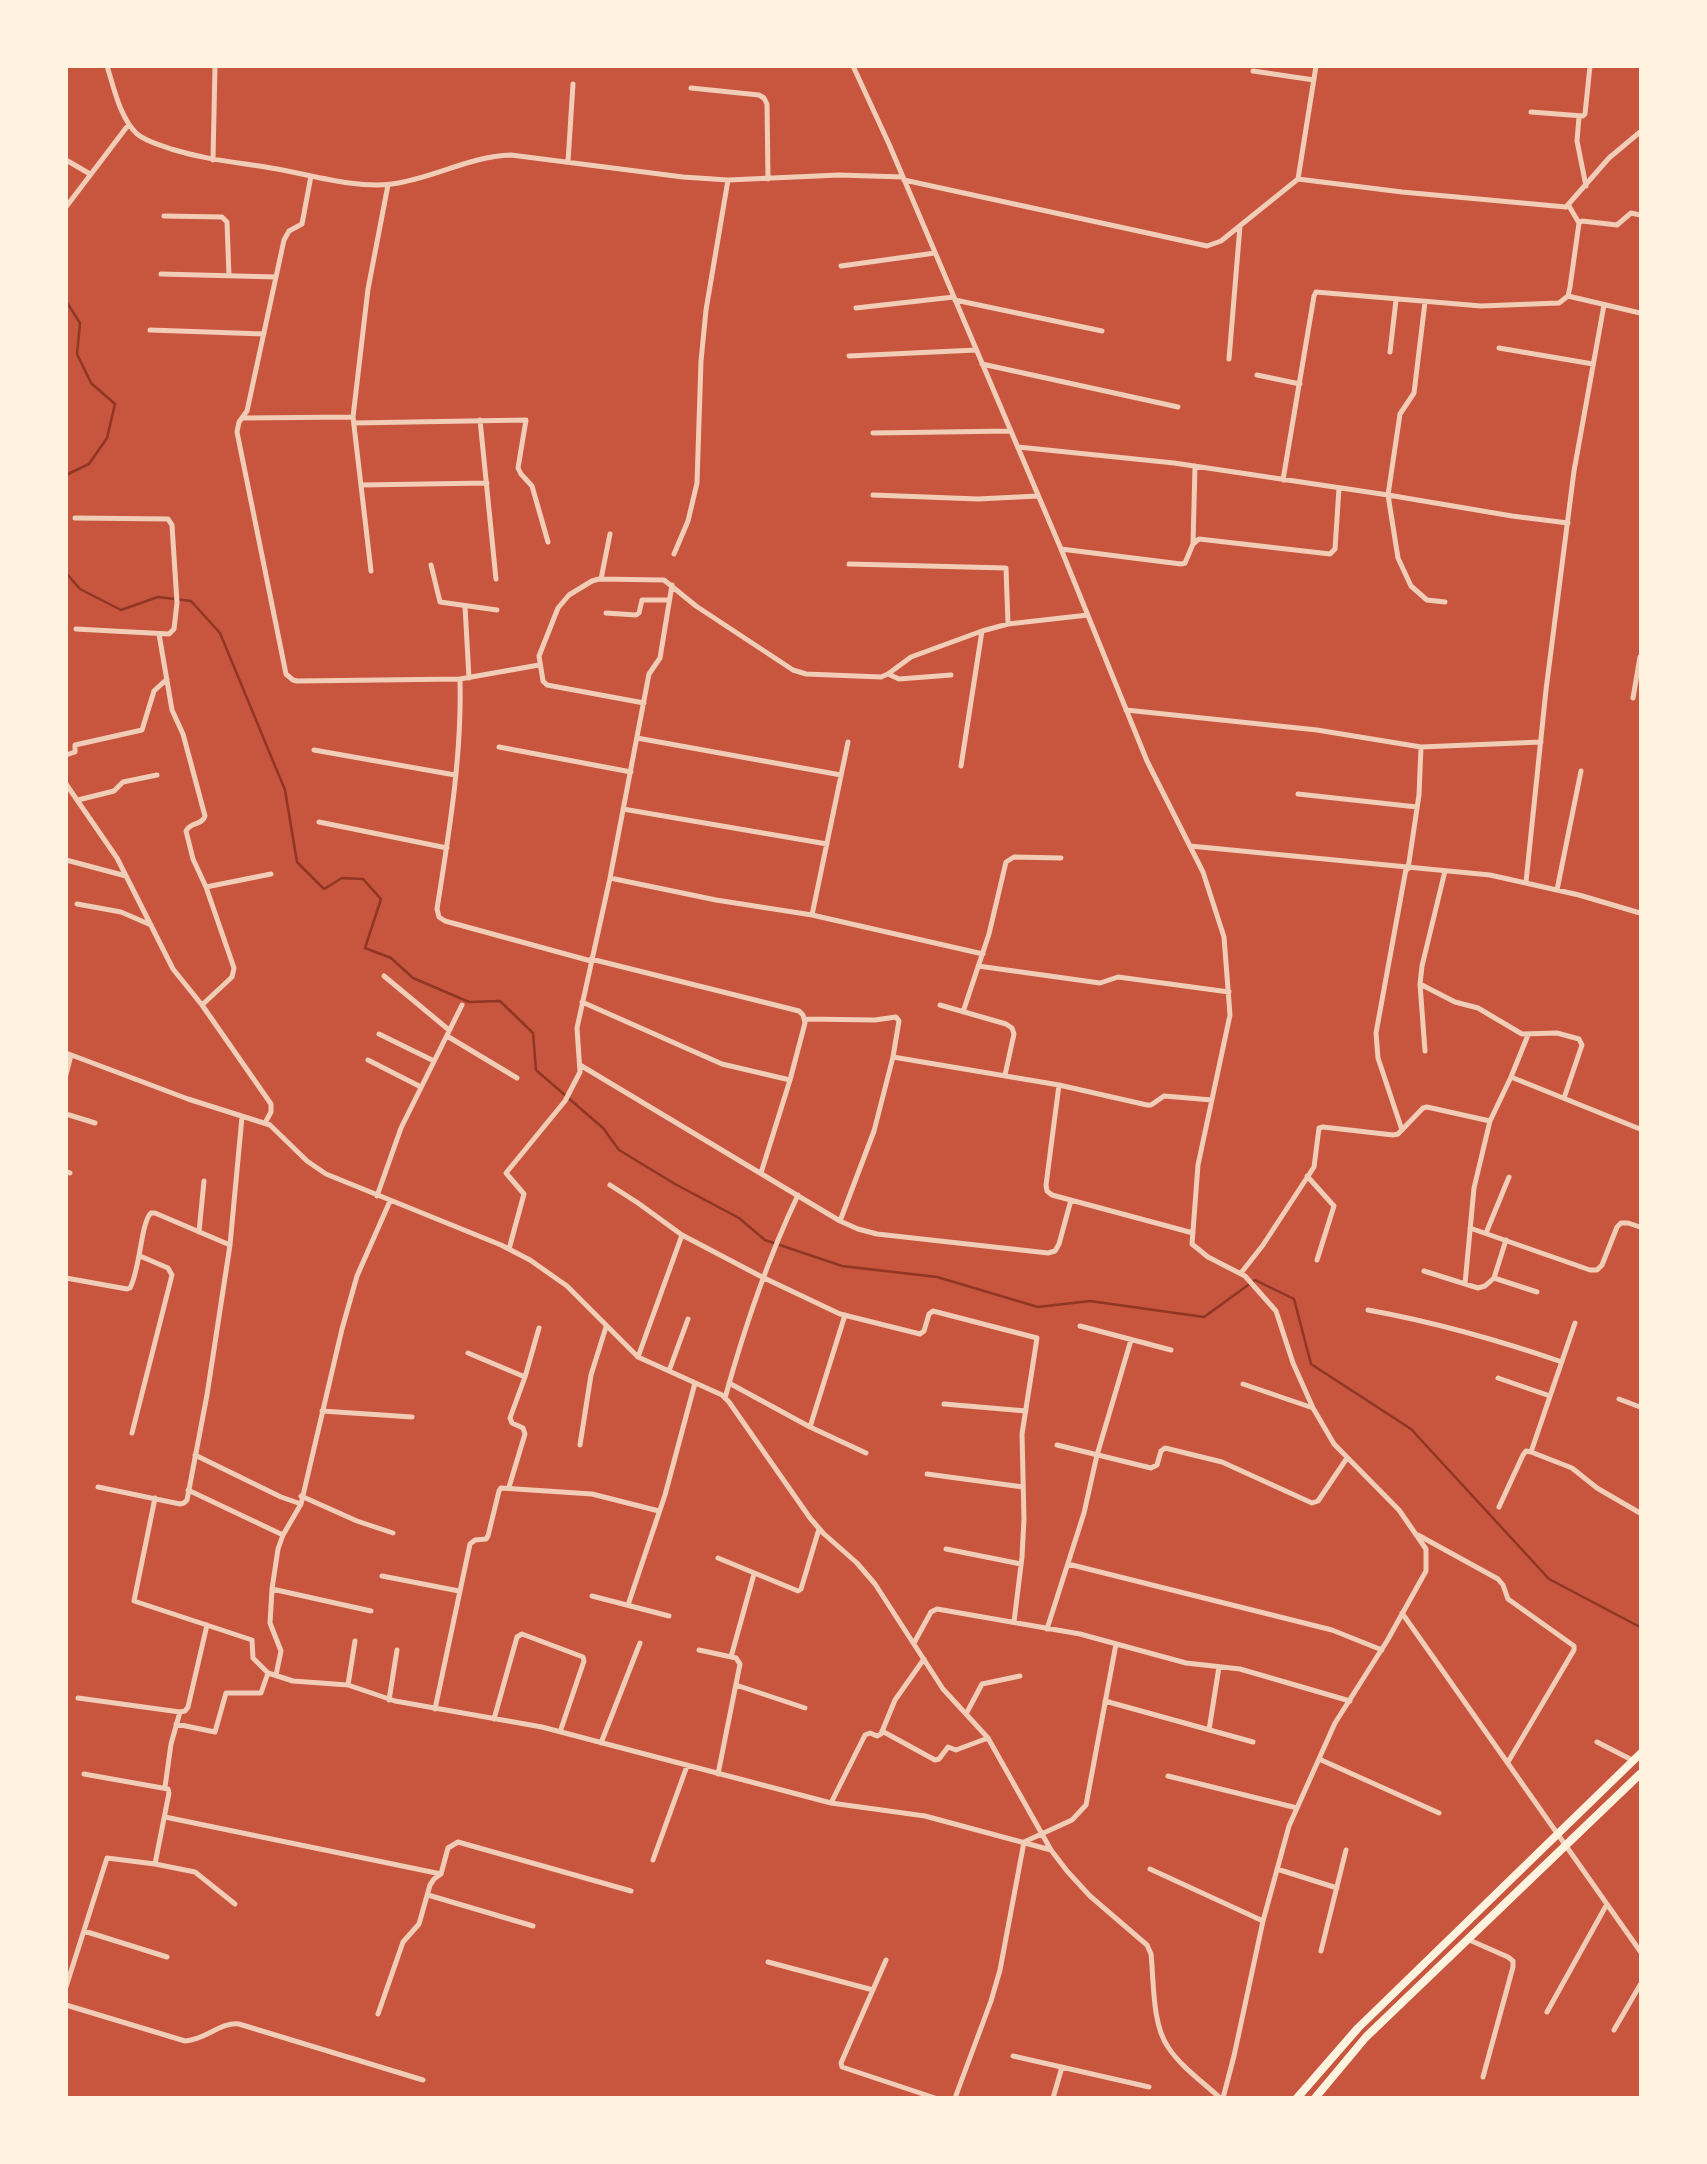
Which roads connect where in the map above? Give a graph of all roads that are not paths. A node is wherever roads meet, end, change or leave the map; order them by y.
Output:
1 (107, 66) edge
2 (215, 66) edge
3 (853, 66) edge
4 (1316, 66) edge
5 (1590, 66) edge
6 (1253, 71) dead end
7 (1314, 80) junction
8 (573, 84) dead end
9 (691, 88) dead end
10 (1531, 112) dead end
11 (1579, 117) junction
12 (129, 124) junction
13 (1640, 132) edge
14 (66, 160) edge
15 (213, 160) junction
16 (568, 162) junction
17 (90, 174) junction
18 (311, 176) junction
19 (768, 179) junction
20 (903, 179) junction
21 (1298, 179) junction
22 (728, 180) junction
23 (388, 185) junction
24 (1586, 186) junction
25 (1569, 206) junction
26 (66, 207) edge
27 (1640, 215) edge
28 (164, 216) dead end
29 (1578, 223) junction
30 (1240, 226) junction
31 (935, 253) junction
32 (841, 266) dead end
33 (161, 274) dead end
34 (229, 276) junction
35 (276, 277) junction
36 (1568, 296) junction
37 (955, 298) junction
38 (1396, 300) junction
39 (1426, 302) junction
40 (1604, 305) junction
41 (856, 308) dead end
42 (1640, 313) edge
43 (150, 330) dead end
44 (1102, 331) dead end
45 (264, 334) junction
46 (1499, 348) dead end
47 (976, 349) junction
48 (1390, 352) dead end
49 (849, 356) dead end
50 (1229, 359) dead end
51 (982, 364) junction
52 (1593, 365) junction
53 (1257, 375) dead end
54 (1300, 384) junction
55 (1178, 407) dead end
56 (244, 418) junction
57 (353, 420) junction
58 (480, 420) junction
59 (1011, 431) junction
60 (873, 433) dead end
61 (1018, 447) junction
62 (1195, 466) junction
63 (1283, 480) junction
64 (487, 483) junction
65 (361, 485) junction
66 (1339, 488) junction
67 (873, 495) dead end
68 (1388, 495) junction
69 (1038, 496) junction
70 (75, 518) dead end
71 (1568, 523) junction
72 (610, 534) dead end
73 (548, 542) dead end
74 (1193, 544) junction
75 (1061, 549) junction
76 (674, 554) dead end
77 (849, 564) dead end
78 (431, 565) dead end
79 (370, 570) dead end
80 (496, 579) dead end
81 (601, 579) junction
82 (672, 585) junction
83 (669, 600) junction
84 (1445, 602) dead end
85 (465, 606) junction
86 (497, 610) dead end
87 (606, 613) dead end
88 (1088, 615) junction
89 (1008, 624) junction
90 (76, 629) dead end
91 (982, 631) junction
92 (159, 634) junction
93 (1640, 657) edge
94 (540, 665) junction
95 (888, 674) junction
96 (951, 675) dead end
97 (469, 678) junction
98 (167, 679) junction
99 (460, 679) junction
100 (1633, 698) dead end
101 (644, 703) junction
102 (1126, 710) junction
103 (637, 738) junction
104 (848, 742) dead end
105 (1541, 743) junction
106 (499, 747) dead end
107 (1421, 747) junction
108 (314, 750) dead end
109 (66, 755) edge
110 (961, 766) dead end
111 (1581, 771) dead end
112 (631, 772) junction
113 (157, 775) dead end
114 (455, 775) junction
115 (841, 775) junction
116 (66, 784) edge
117 (1298, 793) dead end
118 (78, 800) junction
119 (1417, 807) junction
120 (624, 809) junction
121 (319, 822) dead end
122 (827, 844) junction
123 (1190, 846) junction
124 (447, 848) junction
125 (1061, 858) dead end
126 (66, 860) edge
127 (1407, 869) junction
128 (1445, 871) junction
129 (271, 874) dead end
130 (126, 876) junction
131 (610, 878) junction
132 (1525, 882) junction
133 (206, 887) junction
134 (1557, 890) junction
135 (77, 904) dead end
136 (1640, 913) edge
137 (812, 915) junction
138 (151, 925) junction
139 (983, 954) junction
140 (591, 960) junction
141 (978, 966) junction
142 (384, 976) dead end
143 (1420, 985) junction
144 (1229, 992) junction
145 (582, 1002) junction
146 (202, 1005) junction
147 (462, 1005) dead end
148 (940, 1005) dead end
149 (963, 1012) junction
150 (805, 1018) junction
151 (448, 1033) junction
152 (379, 1034) dead end
153 (1528, 1035) junction
154 (1425, 1051) dead end
155 (69, 1054) edge
156 (892, 1057) junction
157 (368, 1060) dead end
158 (434, 1061) junction
159 (580, 1065) junction
160 (66, 1074) edge
161 (1005, 1075) junction
162 (1511, 1077) junction
163 (517, 1078) dead end
164 (790, 1080) junction
165 (1059, 1085) junction
166 (421, 1087) junction
167 (1564, 1098) junction
168 (1212, 1100) junction
169 (66, 1114) edge
170 (242, 1117) junction
171 (1490, 1121) junction
172 (95, 1123) dead end
173 (265, 1123) junction
174 (1402, 1129) junction
175 (1640, 1129) edge
176 (761, 1173) junction
177 (1307, 1176) junction
178 (1509, 1177) dead end
179 (204, 1181) dead end
180 (610, 1185) dead end
181 (798, 1195) junction
182 (377, 1196) junction
183 (1071, 1200) junction
184 (390, 1201) junction
185 (839, 1221) junction
186 (1640, 1227) edge
187 (1470, 1228) junction
188 (199, 1232) junction
189 (1193, 1233) junction
190 (1486, 1233) junction
191 (682, 1236) junction
192 (1506, 1240) junction
193 (230, 1245) junction
194 (509, 1249) junction
195 (140, 1256) junction
196 (1317, 1260) dead end
197 (1424, 1270) dead end
198 (1243, 1275) junction
199 (762, 1277) junction
200 (66, 1278) edge
201 (1494, 1278) junction
202 (1465, 1284) junction
203 (1537, 1292) dead end
204 (1368, 1310) dead end
205 (845, 1315) junction
206 (688, 1319) dead end
207 (1575, 1323) dead end
208 (1080, 1326) dead end
209 (606, 1327) junction
210 (540, 1328) dead end
211 (1131, 1340) junction
212 (1171, 1350) dead end
213 (468, 1353) dead end
214 (638, 1357) junction
215 (1562, 1362) junction
216 (668, 1371) junction
217 (525, 1377) junction
218 (1498, 1378) dead end
219 (695, 1383) junction
220 (729, 1383) junction
221 (1243, 1384) dead end
222 (1550, 1396) junction
223 (725, 1398) junction
224 (1619, 1399) dead end
225 (944, 1404) dead end
226 (1640, 1407) edge
227 (1313, 1408) junction
228 (322, 1411) junction
229 (1026, 1411) junction
230 (412, 1417) dead end
231 (810, 1427) junction
232 (132, 1433) dead end
233 (580, 1445) dead end
234 (1057, 1445) dead end
235 (1531, 1452) junction
236 (866, 1453) dead end
237 (195, 1454) junction
238 (1097, 1455) junction
239 (1347, 1458) junction
240 (927, 1474) dead end
241 (98, 1486) dead end
242 (509, 1487) junction
243 (1023, 1487) junction
244 (188, 1490) junction
245 (301, 1496) junction
246 (155, 1498) junction
247 (300, 1504) junction
248 (1499, 1507) dead end
249 (1640, 1509) edge
250 (659, 1511) junction
251 (819, 1529) junction
252 (393, 1533) dead end
253 (1415, 1533) junction
254 (283, 1535) junction
255 (946, 1549) dead end
256 (718, 1558) dead end
257 (1021, 1564) junction
258 (1068, 1564) junction
259 (754, 1574) junction
260 (382, 1576) dead end
261 (272, 1589) junction
262 (459, 1591) junction
263 (592, 1596) dead end
264 (628, 1605) junction
265 (371, 1611) dead end
266 (1402, 1614) junction
267 (669, 1616) dead end
268 (1014, 1622) junction
269 (207, 1625) junction
270 (1047, 1629) junction
271 (355, 1641) dead end
272 (640, 1643) dead end
273 (914, 1643) junction
274 (1116, 1644) junction
275 (397, 1650) dead end
276 (699, 1650) dead end
277 (1382, 1650) junction
278 (730, 1657) junction
279 (924, 1659) junction
280 (1219, 1667) junction
281 (268, 1673) junction
282 (275, 1675) junction
283 (1020, 1676) dead end
284 (348, 1685) junction
285 (736, 1685) junction
286 (78, 1698) dead end
287 (389, 1700) junction
288 (1105, 1701) junction
289 (1350, 1701) junction
290 (805, 1708) dead end
291 (435, 1709) junction
292 (180, 1712) junction
293 (966, 1714) junction
294 (494, 1720) junction
295 (176, 1724) junction
296 (1209, 1730) junction
297 (882, 1731) junction
298 (560, 1732) junction
299 (988, 1738) junction
300 (1253, 1742) dead end
301 (1597, 1742) dead end
302 (601, 1744) junction
303 (1637, 1757) edge
304 (1320, 1759) junction
305 (1508, 1762) junction
306 (687, 1766) junction
307 (84, 1774) dead end
308 (718, 1774) junction
309 (1640, 1774) edge
310 (1168, 1776) dead end
311 (165, 1787) junction
312 (831, 1803) junction
313 (1297, 1808) junction
314 (1439, 1813) dead end
315 (165, 1816) junction
316 (1042, 1833) junction
317 (1559, 1834) junction
318 (1024, 1842) junction
319 (1566, 1845) junction
320 (1051, 1850) junction
321 (1346, 1850) dead end
322 (653, 1860) dead end
323 (155, 1864) junction
324 (1150, 1869) dead end
325 (1277, 1869) junction
326 (441, 1874) junction
327 (1337, 1888) junction
328 (631, 1891) dead end
329 (428, 1895) junction
330 (235, 1904) dead end
331 (1607, 1904) junction
332 (1263, 1921) junction
333 (533, 1926) dead end
334 (84, 1931) junction
335 (1466, 1939) junction
336 (1321, 1951) dead end
337 (1640, 1951) edge
338 (167, 1957) dead end
339 (886, 1960) dead end
340 (768, 1962) dead end
341 (1640, 1985) edge
342 (66, 1987) edge
343 (873, 1990) junction
344 (66, 2004) edge
345 (1547, 2012) dead end
346 (378, 2014) dead end
347 (1614, 2030) dead end
348 (1013, 2056) dead end
349 (1062, 2067) junction
350 (1483, 2077) dead end
351 (423, 2080) dead end
352 (1149, 2087) dead end
353 (935, 2098) edge
354 (955, 2098) edge
355 (1054, 2098) edge
356 (1221, 2098) edge
357 (1297, 2098) edge
358 (1315, 2098) edge

1 - 12 street
2 - 15 street
3 - 20 street
4 - 7 street
5 - 11 street
6 - 7 street
7 - 21 street
8 - 16 street
9 - 19 street
10 - 11 street
11 - 24 street
12 - 15 street
12 - 17 street
13 - 24 street
14 - 17 street
15 - 18 street
16 - 22 street
16 - 23 street
17 - 26 street
18 - 23 street
18 - 35 street
19 - 20 street
19 - 22 street
20 - 30 street
20 - 31 street
21 - 25 street
21 - 30 street
22 - 76 street
23 - 57 street
24 - 25 street
25 - 29 street
27 - 29 street
28 - 34 street
29 - 36 street
30 - 50 street
31 - 32 street
31 - 37 street
33 - 34 street
34 - 35 street
35 - 45 street
36 - 39 street
36 - 40 street
37 - 41 street
37 - 44 street
37 - 47 street
38 - 39 street
38 - 48 street
38 - 54 street
39 - 68 street
40 - 42 street
40 - 52 street
43 - 45 street
45 - 56 street
46 - 52 street
47 - 49 street
47 - 51 street
51 - 55 street
51 - 59 street
52 - 71 street
53 - 54 street
54 - 63 street
56 - 57 street
56 - 99 street
57 - 58 street
57 - 65 street
58 - 64 street
58 - 73 street
59 - 60 street
59 - 61 street
61 - 62 street
61 - 69 street
62 - 63 street
62 - 74 street
63 - 66 street
64 - 65 street
64 - 80 street
65 - 79 street
66 - 68 street
66 - 74 street
67 - 69 street
68 - 71 street
68 - 84 street
69 - 75 street
70 - 92 street
71 - 105 street
72 - 81 street
74 - 75 street
75 - 88 street
77 - 89 street
78 - 85 street
81 - 82 street
81 - 94 street
82 - 83 street
82 - 95 street
83 - 87 street
83 - 101 street
85 - 86 street
85 - 97 street
88 - 89 street
88 - 102 street
89 - 91 street
90 - 92 street
91 - 95 street
91 - 110 street
92 - 98 street
93 - 100 street
94 - 97 street
94 - 101 street
95 - 96 street
97 - 99 street
98 - 109 street
98 - 133 street
99 - 114 street
101 - 103 street
102 - 107 street
102 - 123 street
103 - 112 street
103 - 115 street
104 - 115 street
105 - 107 street
105 - 132 street
106 - 112 street
107 - 119 street
108 - 114 street
111 - 134 street
112 - 120 street
113 - 118 street
114 - 124 street
115 - 122 street
116 - 118 street
117 - 119 street
118 - 130 street
119 - 127 street
120 - 122 street
120 - 131 street
121 - 124 street
122 - 137 street
123 - 127 street
123 - 144 street
124 - 140 street
125 - 139 street
126 - 130 street
127 - 128 street
127 - 174 street
128 - 132 street
128 - 143 street
129 - 133 street
130 - 138 street
131 - 137 street
131 - 140 street
132 - 134 street
133 - 146 street
134 - 136 street
135 - 138 street
137 - 139 street
138 - 146 street
139 - 141 street
140 - 145 street
140 - 150 street
141 - 144 street
141 - 149 street
142 - 151 street
143 - 153 street
143 - 154 street
144 - 168 street
145 - 159 street
145 - 164 street
146 - 173 street
147 - 151 street
148 - 149 street
149 - 161 street
150 - 156 street
150 - 164 street
151 - 158 street
151 - 163 street
152 - 158 street
153 - 162 street
153 - 167 street
155 - 160 street
155 - 170 street
156 - 161 street
156 - 185 street
157 - 166 street
158 - 166 street
159 - 176 street
159 - 194 street
161 - 165 street
162 - 167 street
162 - 171 street
164 - 176 street
165 - 168 street
165 - 183 street
166 - 182 street
167 - 175 street
168 - 189 street
169 - 172 street
170 - 173 street
170 - 193 street
171 - 174 street
171 - 187 street
173 - 182 street
174 - 177 street
176 - 181 street
177 - 196 street
177 - 198 street
178 - 190 street
179 - 188 street
180 - 191 street
181 - 185 street
181 - 199 street
182 - 184 street
183 - 185 street
183 - 189 street
184 - 194 street
184 - 228 street
186 - 192 street
187 - 190 street
187 - 202 street
188 - 193 street
188 - 195 street
189 - 198 street
190 - 192 street
191 - 199 street
191 - 214 street
192 - 201 street
193 - 237 street
194 - 209 street
195 - 200 street
195 - 232 street
197 - 202 street
198 - 227 street
199 - 205 street
199 - 220 street
201 - 202 street
201 - 203 street
204 - 215 street
205 - 229 street
205 - 231 street
206 - 216 street
207 - 215 street
208 - 211 street
209 - 214 street
209 - 233 street
210 - 217 street
211 - 212 street
211 - 238 street
213 - 217 street
214 - 216 street
215 - 222 street
216 - 219 street
217 - 242 street
218 - 222 street
219 - 223 street
219 - 250 street
220 - 223 street
220 - 231 street
221 - 227 street
222 - 235 street
223 - 251 street
224 - 226 street
225 - 229 street
227 - 239 street
228 - 230 street
228 - 245 street
229 - 243 street
231 - 236 street
234 - 238 street
235 - 248 street
235 - 249 street
237 - 244 street
237 - 247 street
238 - 239 street
238 - 258 street
239 - 253 street
240 - 243 street
241 - 246 street
242 - 250 street
242 - 262 street
243 - 257 street
244 - 246 street
244 - 254 street
245 - 247 street
245 - 252 street
246 - 269 street
247 - 254 street
250 - 264 street
251 - 259 street
251 - 273 street
253 - 266 street
253 - 305 street
254 - 261 street
255 - 257 street
256 - 259 street
257 - 268 street
258 - 270 street
258 - 277 street
259 - 278 street
260 - 262 street
261 - 265 street
261 - 282 street
262 - 291 street
263 - 264 street
264 - 267 street
266 - 277 street
266 - 305 street
268 - 270 street
268 - 273 street
269 - 281 street
269 - 292 street
270 - 274 street
271 - 284 street
272 - 302 street
273 - 279 street
274 - 280 street
274 - 288 street
275 - 287 street
276 - 278 street
277 - 289 street
278 - 285 street
279 - 293 street
279 - 297 street
280 - 289 street
280 - 296 street
281 - 282 street
281 - 295 street
282 - 284 street
283 - 293 street
284 - 287 street
285 - 290 street
285 - 308 street
286 - 292 street
287 - 291 street
288 - 296 street
288 - 316 street
289 - 304 street
291 - 294 street
292 - 295 street
293 - 299 street
294 - 298 street
294 - 298 street
295 - 311 street
296 - 300 street
297 - 299 street
297 - 312 street
298 - 302 street
299 - 316 street
301 - 303 street
302 - 306 street
303 - 317 highway
304 - 313 street
304 - 314 street
305 - 317 street
306 - 308 street
306 - 322 street
307 - 311 street
308 - 312 street
309 - 319 highway
310 - 313 street
311 - 315 street
312 - 318 street
313 - 325 street
315 - 323 street
315 - 326 street
316 - 318 street
316 - 320 street
317 - 319 street
317 - 357 highway
318 - 320 street
318 - 354 street
319 - 331 street
319 - 335 highway
320 - 356 street
321 - 327 street
323 - 330 street
323 - 334 street
324 - 332 street
325 - 327 street
325 - 332 street
326 - 328 street
326 - 329 street
327 - 336 street
329 - 333 street
329 - 346 street
331 - 337 street
331 - 345 street
332 - 356 street
334 - 338 street
334 - 342 street
335 - 350 street
335 - 358 highway
339 - 343 street
340 - 343 street
341 - 347 street
343 - 353 street
344 - 351 street
348 - 349 street
349 - 352 street
349 - 355 street

